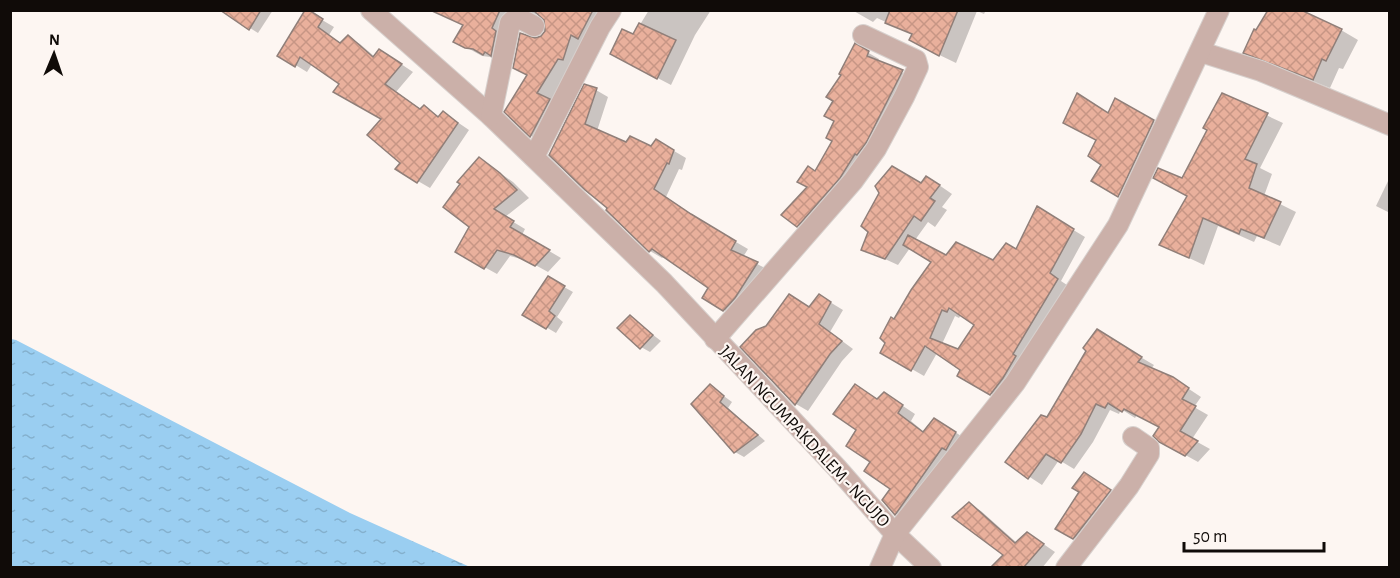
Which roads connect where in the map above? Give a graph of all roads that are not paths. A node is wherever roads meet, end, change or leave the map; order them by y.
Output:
1 (372, 10) edge
2 (611, 10) edge
3 (1219, 10) edge
4 (534, 26) dead end
5 (863, 35) dead end
6 (1201, 52) junction
7 (491, 116) junction
8 (1389, 125) edge
9 (534, 158) junction
10 (715, 339) junction
11 (1133, 437) dead end
12 (895, 534) junction
13 (880, 567) edge
14 (931, 567) edge
15 (1066, 567) edge

1 - 7 street, JALAN NGUMPAKDALEM - NGUJO
2 - 9 street
3 - 6 street, JALAN NGUMPAKDALEM - NGUJO
4 - 7 street
5 - 10 street
6 - 8 street
6 - 12 street, JALAN NGUMPAKDALEM - NGUJO
7 - 9 street, JALAN NGUMPAKDALEM - NGUJO
9 - 10 street, JALAN NGUMPAKDALEM - NGUJO
10 - 12 street, JALAN NGUMPAKDALEM - NGUJO
11 - 15 street
12 - 13 street
12 - 14 street

